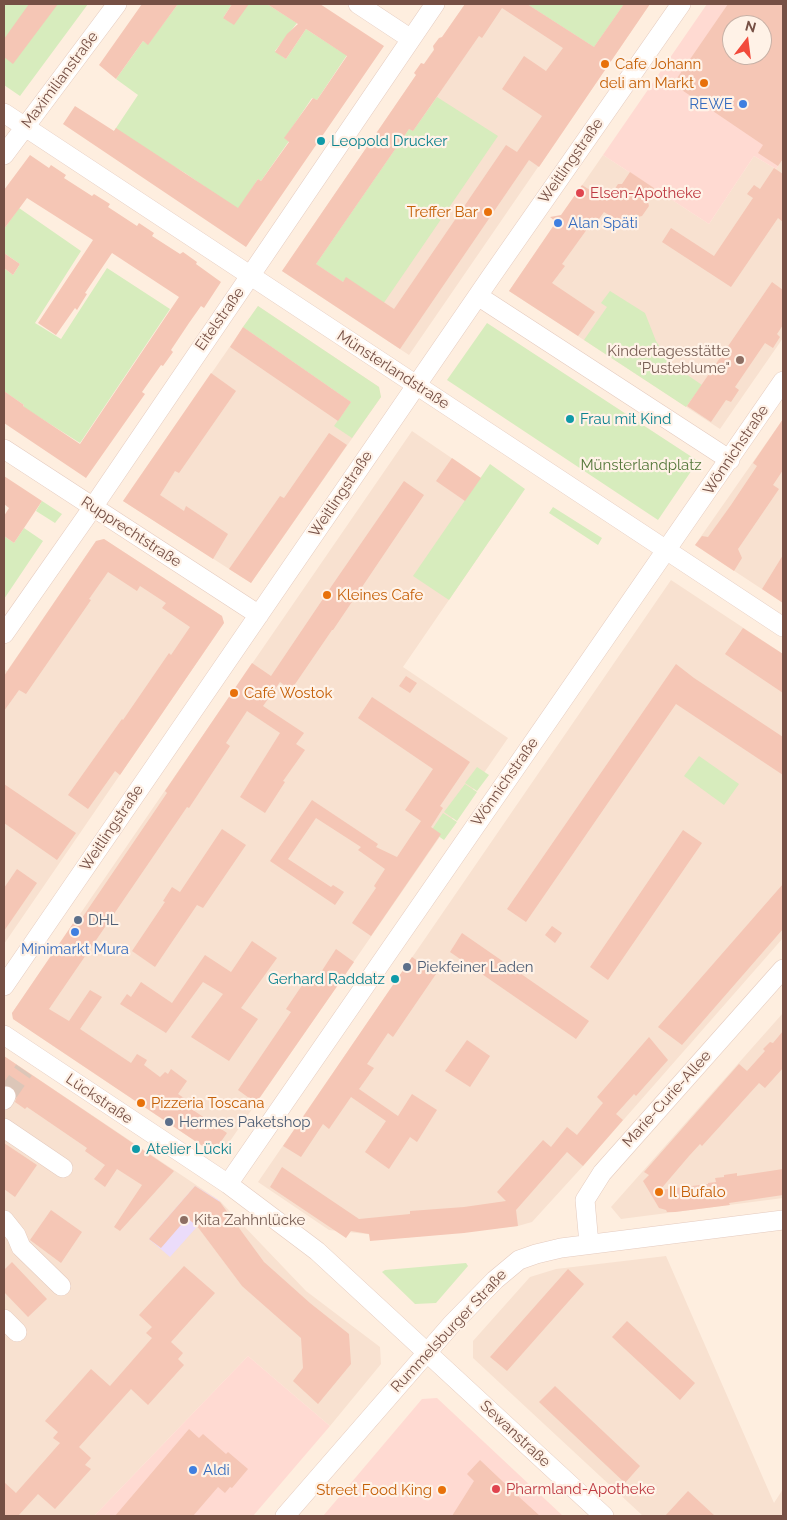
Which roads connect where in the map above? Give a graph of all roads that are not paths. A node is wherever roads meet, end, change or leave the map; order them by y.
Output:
1 (117, 4) edge
2 (358, 4) edge
3 (436, 4) edge
4 (681, 4) edge
5 (411, 39) junction
6 (4, 113) edge
7 (25, 127) junction
8 (4, 156) edge
9 (250, 276) junction
10 (478, 296) junction
11 (783, 381) edge
12 (416, 385) junction
13 (4, 450) edge
14 (730, 460) junction
15 (93, 507) junction
16 (666, 550) junction
17 (258, 615) junction
18 (783, 627) edge
19 (4, 634) edge
20 (783, 969) edge
21 (4, 986) edge
22 (4, 1035) edge
23 (4, 1128) edge
24 (63, 1168) dead end
25 (228, 1184) junction
26 (4, 1220) edge
27 (783, 1220) edge
28 (588, 1244) junction
29 (61, 1286) dead end
30 (426, 1352) junction
31 (285, 1516) edge
32 (604, 1516) edge

1 - 7 street, Maximilianstraße
2 - 5 street
3 - 5 street, Eitelstraße
4 - 10 street, Weitlingstraße
5 - 9 street, Eitelstraße
6 - 7 street, Münsterlandstraße
7 - 8 street, Maximilianstraße
7 - 9 street, Münsterlandstraße
9 - 12 street, Münsterlandstraße
9 - 15 street, Eitelstraße
10 - 12 street, Weitlingstraße
10 - 14 street
11 - 14 street, Wönnichstraße
12 - 16 street, Münsterlandstraße
12 - 17 street, Weitlingstraße
13 - 15 street, Rupprechtstraße
14 - 16 street, Wönnichstraße
15 - 17 street, Rupprechtstraße
15 - 19 street, Eitelstraße
16 - 18 street, Münsterlandstraße
16 - 25 street, Wönnichstraße
17 - 21 street, Weitlingstraße
20 - 28 street, Marie-Curie-Allee
22 - 25 street, Lückstraße
23 - 24 street
25 - 30 street, Lückstraße
26 - 29 street
27 - 28 street, Rummelsburger Straße
28 - 30 street, Rummelsburger Straße
30 - 31 street, Rummelsburger Straße
30 - 32 street, Sewanstraße

